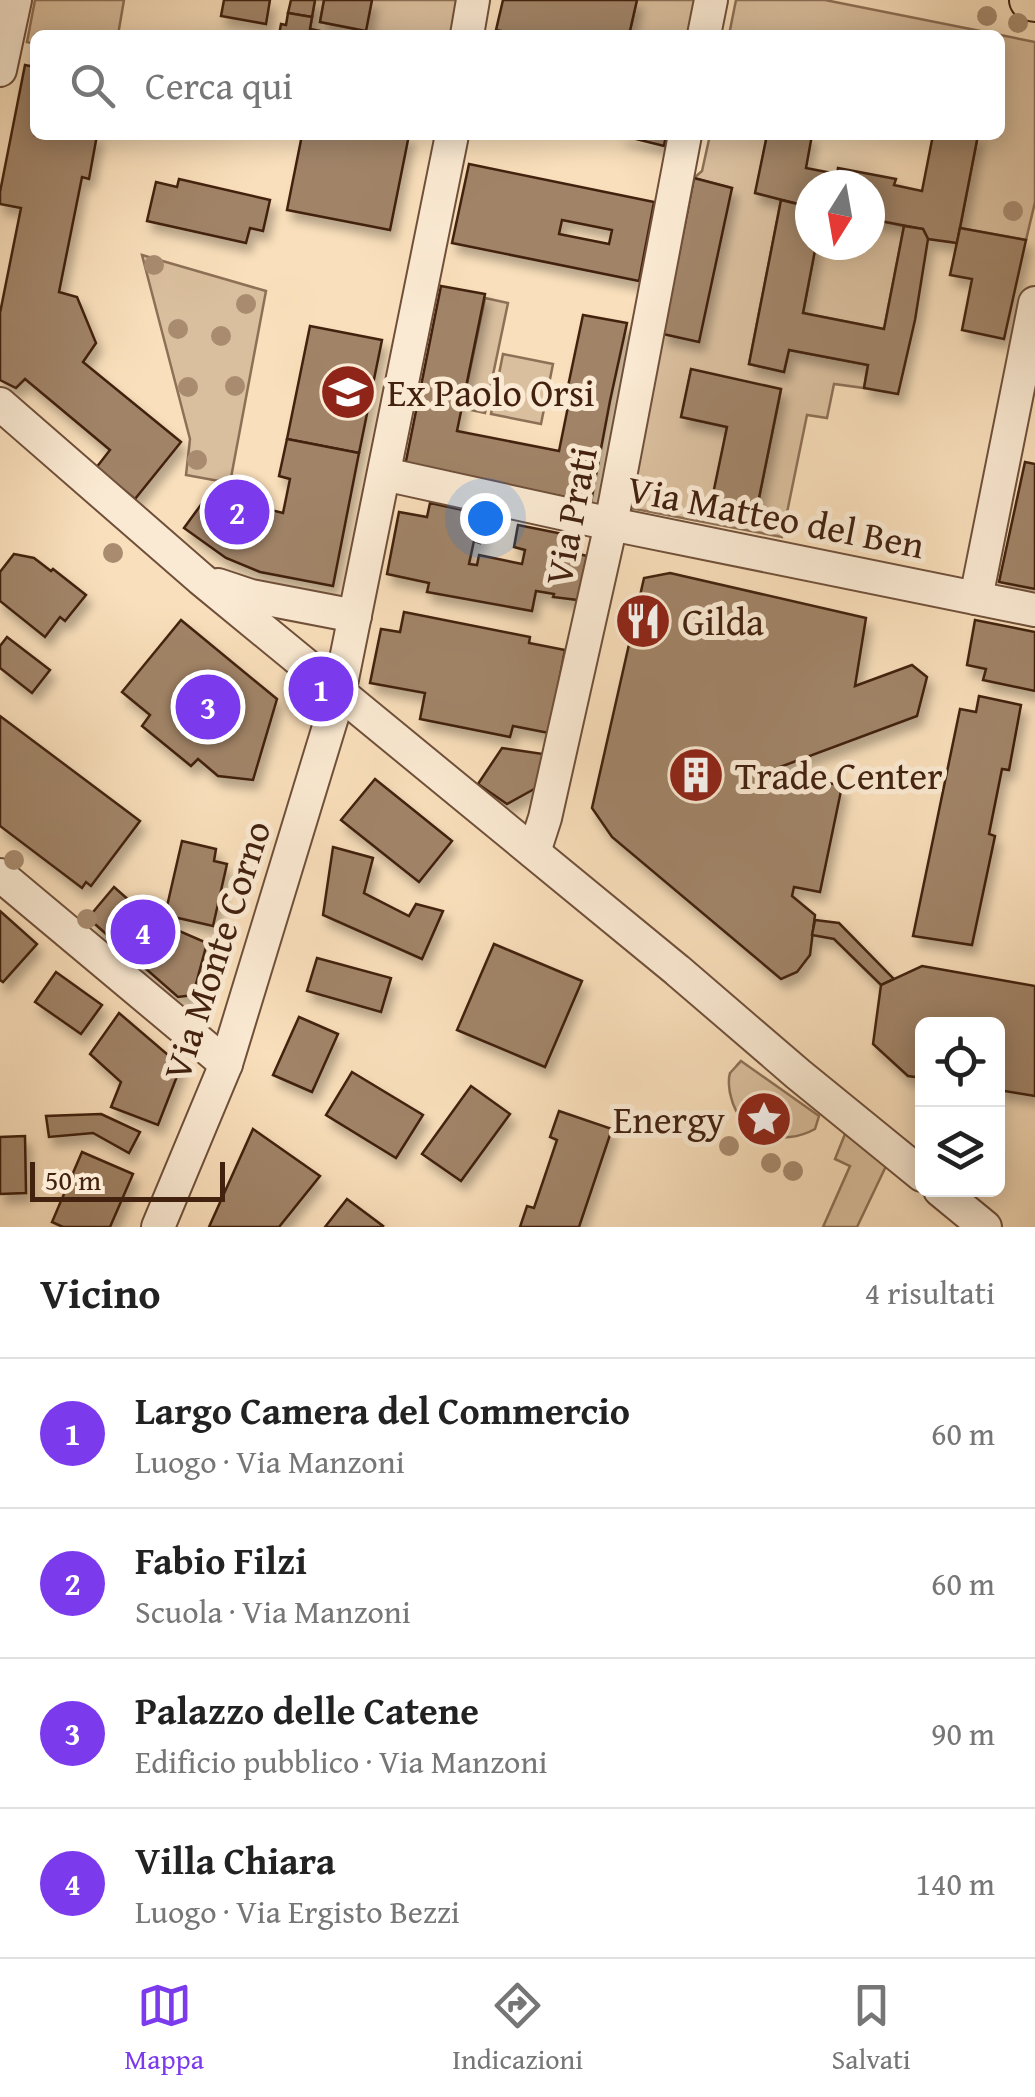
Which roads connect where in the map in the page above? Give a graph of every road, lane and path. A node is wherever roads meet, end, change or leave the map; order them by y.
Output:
1 (14, 0) edge
2 (473, 0) edge
3 (711, 0) edge
4 (467, 30) edge
5 (705, 30) edge
6 (0, 70) edge
7 (451, 140) edge
8 (684, 140) edge
9 (1035, 303) edge
10 (0, 404) edge
11 (384, 474) junction
12 (611, 524) junction
13 (201, 579) junction
14 (976, 598) junction
15 (1035, 610) edge
16 (355, 616) junction
17 (339, 694) junction
18 (534, 852) junction
19 (0, 874) edge
20 (226, 1064) junction
21 (915, 1169) edge
22 (949, 1197) edge
23 (158, 1227) edge
24 (985, 1227) edge

1 - 6 street
2 - 4 street
3 - 5 street
7 - 11 street, Via Monte Corno
8 - 12 street, Via Prati
9 - 14 street
10 - 13 street
11 - 12 street, Via Matteo del Ben
11 - 16 street, Via Monte Corno
12 - 14 street, Via Matteo del Ben
12 - 18 street, Via Prati
13 - 16 street
13 - 17 street
14 - 15 street, Via Matteo del Ben
16 - 17 street, Via Monte Corno
17 - 18 street
17 - 20 street, Via Monte Corno
18 - 21 street
19 - 20 street
20 - 23 street, Via Monte Corno
22 - 24 street

